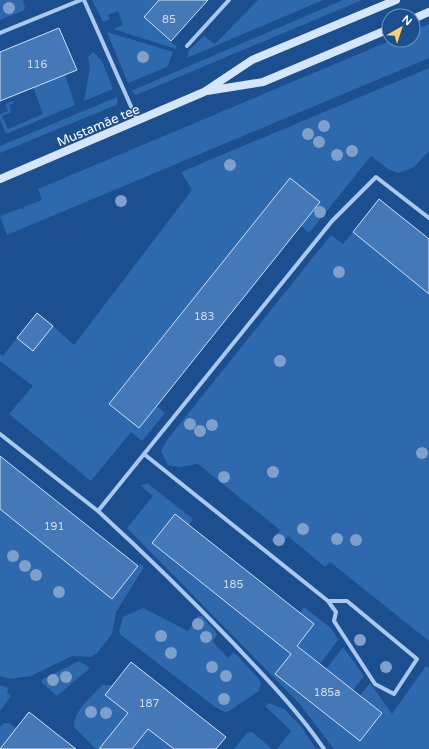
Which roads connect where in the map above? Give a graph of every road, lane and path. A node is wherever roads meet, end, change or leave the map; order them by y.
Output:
1 (82, 0) edge
2 (229, 0) edge
3 (396, 0) edge
4 (381, 32) edge
5 (0, 33) edge
6 (187, 46) dead end
7 (204, 92) junction
8 (137, 121) junction
9 (0, 179) edge
10 (429, 218) edge
11 (0, 434) edge
12 (144, 454) junction
13 (98, 511) junction
14 (328, 601) junction
15 (324, 749) edge

1 - 5 street
1 - 8 street
2 - 6 street
3 - 7 main road, Mustamäe tee
4 - 7 main road, Mustamäe tee
7 - 8 main road, Mustamäe tee
8 - 9 main road, Mustamäe tee
10 - 12 street
11 - 13 street
12 - 13 street
12 - 14 street
13 - 15 street
14 - 14 street

